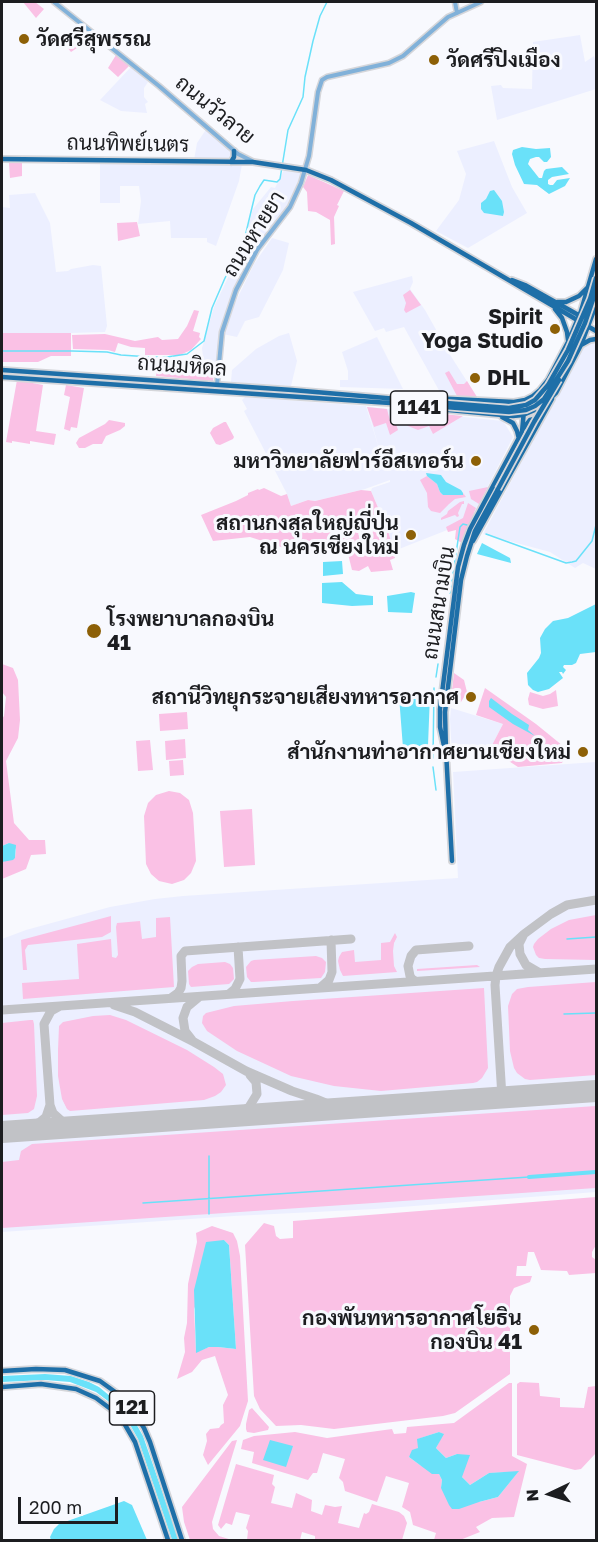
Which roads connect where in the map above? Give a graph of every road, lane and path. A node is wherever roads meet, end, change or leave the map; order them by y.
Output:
1 (54, 2) edge
2 (455, 2) edge
3 (482, 2) edge
4 (457, 13) junction
5 (236, 153) junction
6 (2, 159) edge
7 (234, 162) junction
8 (253, 162) junction
9 (306, 170) junction
10 (596, 262) edge
11 (597, 278) edge
12 (590, 285) junction
13 (597, 291) edge
14 (553, 303) junction
15 (597, 305) edge
16 (579, 318) junction
17 (590, 324) junction
18 (597, 325) edge
19 (597, 332) edge
20 (597, 339) edge
21 (568, 342) junction
22 (581, 345) junction
23 (568, 361) junction
24 (2, 370) edge
25 (60, 374) junction
26 (2, 377) edge
27 (60, 381) junction
28 (217, 385) junction
29 (556, 393) junction
30 (360, 395) junction
31 (342, 399) junction
32 (525, 399) junction
33 (488, 401) junction
34 (420, 403) junction
35 (537, 409) junction
36 (486, 414) junction
37 (523, 415) junction
38 (497, 416) junction
39 (538, 425) junction
40 (522, 432) junction
41 (519, 439) junction
42 (470, 546) junction
43 (446, 752) junction
44 (452, 861) dead end
45 (2, 1371) edge
46 (2, 1387) edge
47 (168, 1540) edge
48 (182, 1540) edge

1 - 5 street, ถนนวัวลาย
2 - 4 street
3 - 4 street
4 - 9 street, ถนนหายยา
5 - 7 main road
5 - 8 street, ถนนวัวลาย
6 - 7 main road, ถนนทิพย์เนตร
7 - 8 main road, ถนนทิพย์เนตร
8 - 9 main road, ถนนวัวลาย
9 - 14 main road, ถนนวัวลาย
9 - 28 street, ถนนหายยา
10 - 12 main road
11 - 34 main road, ถนนมหิดล / 1141, bridge
12 - 14 main road
12 - 16 main road
13 - 23 main road, ถนนมหิดล / 1141, bridge
14 - 16 main road, ถนนวัวลาย
14 - 21 main road
15 - 17 main road, ถนนมหิดล / 1141
16 - 17 main road, ถนนวัวลาย
16 - 21 main road
17 - 18 main road
17 - 19 main road
17 - 22 main road, ถนนมหิดล / 1141
20 - 22 main road
21 - 32 main road
22 - 29 main road, ถนนมหิดล / 1141
23 - 34 main road, ถนนมหิดล / 1141, bridge
23 - 42 main road, ถนนสนามบิน / 1141, bridge
24 - 25 main road, ถนนมหิดล / 1141
25 - 27 main road
25 - 28 main road, ถนนมหิดล / 1141
26 - 27 main road, ถนนมหิดล / 1141
27 - 31 main road, ถนนมหิดล / 1141
28 - 30 main road, ถนนมหิดล / 1141
29 - 35 main road, ถนนมหิดล / 1141
29 - 39 main road, ถนนสนามบิน / 1141
30 - 33 main road, ถนนมหิดล / 1141
30 - 34 main road, ถนนมหิดล / 1141
31 - 34 main road, ถนนมหิดล / 1141
31 - 36 main road, ถนนมหิดล / 1141
32 - 33 main road, ถนนมหิดล / 1141
32 - 35 main road
32 - 37 main road, ถนนสนามบิน / 1141
33 - 36 main road
35 - 37 main road, ถนนมหิดล / 1141
35 - 39 main road
36 - 38 main road, ถนนมหิดล / 1141
37 - 38 main road, ถนนมหิดล / 1141
37 - 40 main road, ถนนสนามบิน / 1141
38 - 41 main road
39 - 40 main road
39 - 42 main road, ถนนสนามบิน / 1141
40 - 41 main road, ถนนสนามบิน / 1141
41 - 43 main road, ถนนสนามบิน / 1141
42 - 43 main road, ถนนสนามบิน / 1141
43 - 44 main road, ถนนสนามบิน / 1141
45 - 48 main road, 121
46 - 47 main road, 121

